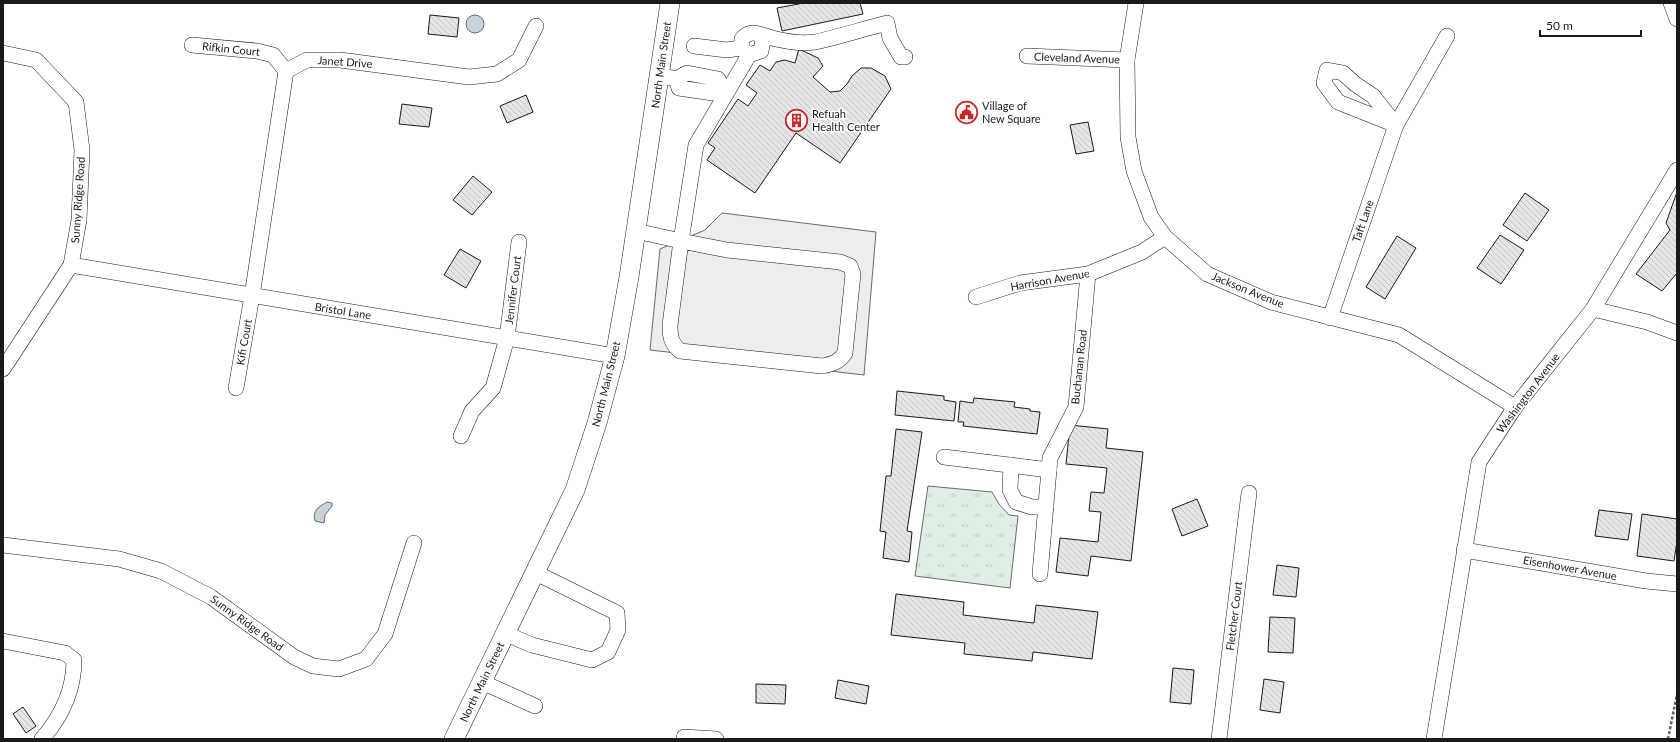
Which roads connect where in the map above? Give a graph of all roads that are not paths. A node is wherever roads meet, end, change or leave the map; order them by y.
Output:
1 (670, 3) edge
2 (1136, 3) edge
3 (1671, 3) edge
4 (1677, 18) edge
5 (536, 26) dead end
6 (1447, 36) dead end
7 (192, 45) dead end
8 (694, 46) dead end
9 (745, 51) junction
10 (3, 54) edge
11 (1027, 56) dead end
12 (905, 57) dead end
13 (1127, 60) junction
14 (286, 71) junction
15 (667, 77) junction
16 (725, 88) junction
17 (1396, 125) junction
18 (1677, 170) edge
19 (636, 231) junction
20 (1165, 237) junction
21 (681, 241) junction
22 (519, 242) dead end
23 (71, 265) junction
24 (1088, 274) junction
25 (252, 296) junction
26 (976, 297) dead end
27 (1593, 309) junction
28 (1330, 318) junction
29 (1675, 329) edge
30 (507, 338) junction
31 (615, 356) junction
32 (3, 369) edge
33 (236, 388) dead end
34 (1515, 407) junction
35 (461, 436) dead end
36 (944, 457) dead end
37 (1011, 465) junction
38 (1049, 470) junction
39 (1249, 493) dead end
40 (1046, 507) junction
41 (414, 543) dead end
42 (3, 545) edge
43 (1464, 550) junction
44 (536, 573) junction
45 (1040, 574) dead end
46 (1677, 584) edge
47 (506, 634) junction
48 (3, 641) edge
49 (482, 682) junction
50 (535, 706) dead end
51 (684, 737) dead end
52 (47, 738) edge
53 (454, 739) edge
54 (716, 739) edge
55 (1220, 739) edge
56 (1434, 739) edge

1 - 15 main road, North Main Street
2 - 13 street, Jackson Avenue
3 - 4 street
5 - 14 street, Janet Drive
6 - 17 street, Taft Lane
7 - 14 street, Rifkin Court
8 - 9 street
9 - 12 street
9 - 16 street
10 - 23 street, Sunny Ridge Road
11 - 13 street, Cleveland Avenue
13 - 20 street, Jackson Avenue
14 - 25 street
15 - 16 street
15 - 19 main road, North Main Street
16 - 21 street
17 - 17 street
17 - 28 street, Taft Lane
18 - 27 street, Washington Avenue
19 - 21 street
19 - 31 main road, North Main Street
20 - 24 street, Harrison Avenue
20 - 28 street, Jackson Avenue
21 - 21 street
22 - 30 street, Jennifer Court
23 - 25 street, Bristol Lane
23 - 32 street, Sunny Ridge Road
24 - 26 street, Harrison Avenue
24 - 38 street, Buchanan Road
25 - 30 street, Bristol Lane
25 - 33 street, Kifi Court
27 - 29 street
27 - 34 street, Washington Avenue
28 - 34 street, Jackson Avenue
30 - 31 street, Bristol Lane
30 - 35 street, Jennifer Court
31 - 44 main road, North Main Street
34 - 43 street, Washington Avenue
36 - 37 street
37 - 38 street
37 - 40 street
38 - 40 street, Buchanan Road
39 - 55 street, Fletcher Court
40 - 45 street, Buchanan Road
41 - 42 street, Sunny Ridge Road
43 - 46 street, Eisenhower Avenue
43 - 56 street, Washington Avenue
44 - 47 main road, North Main Street
44 - 47 street
47 - 49 main road, North Main Street
48 - 52 street
49 - 50 street
49 - 53 main road, North Main Street
51 - 54 street

